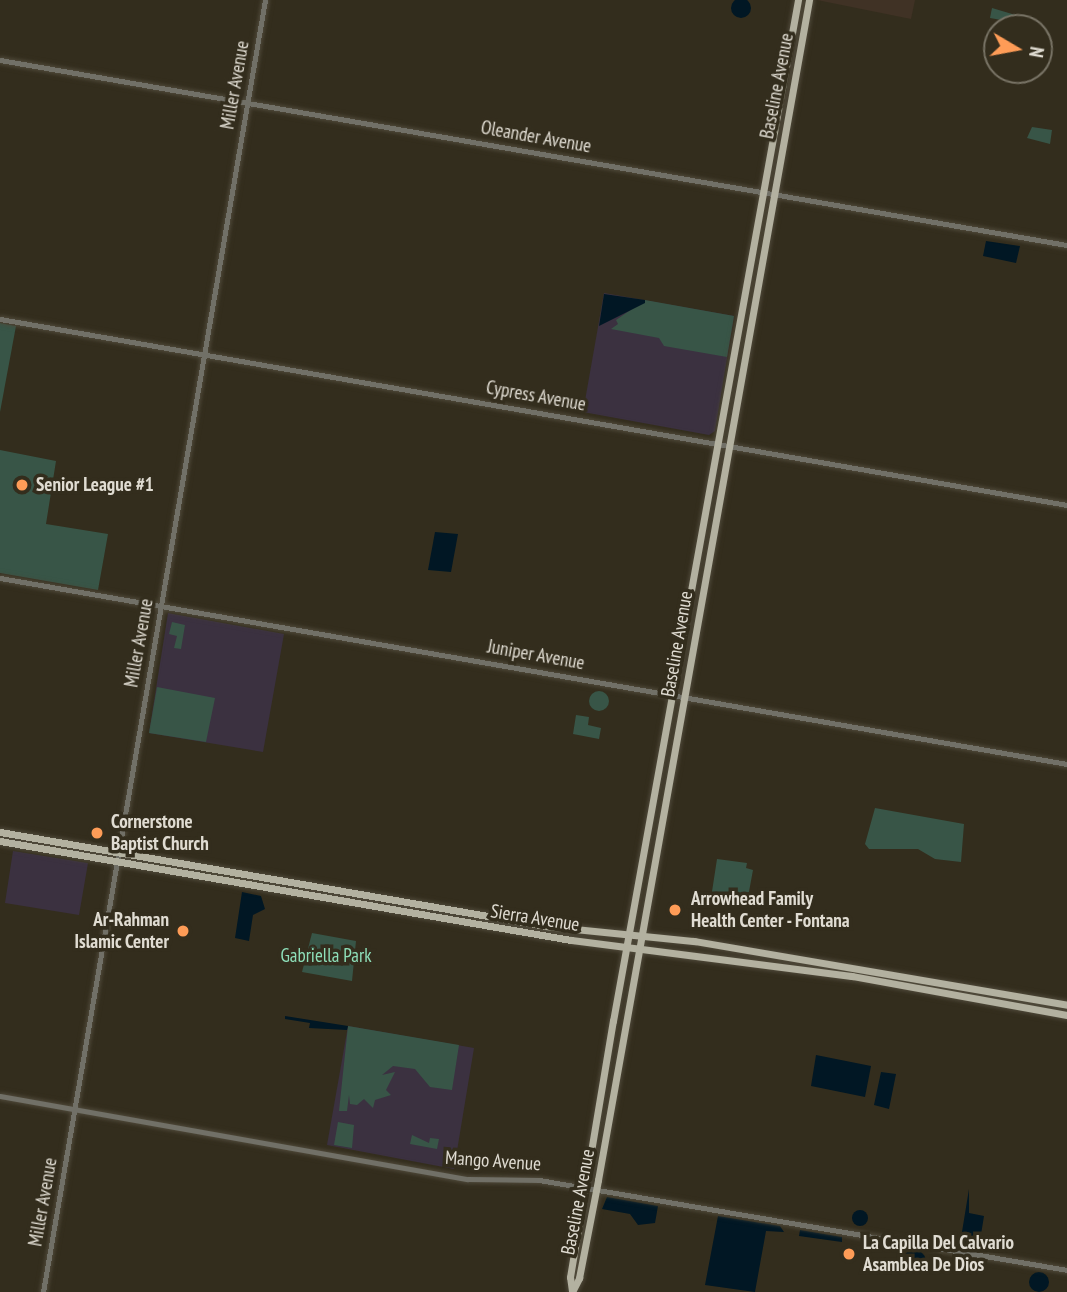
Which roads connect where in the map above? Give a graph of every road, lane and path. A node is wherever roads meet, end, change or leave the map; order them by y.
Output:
1 (265, 0) edge
2 (798, 0) edge
3 (810, 0) edge
4 (0, 60) edge
5 (247, 103) junction
6 (762, 192) junction
7 (772, 193) junction
8 (1067, 245) edge
9 (0, 319) edge
10 (205, 355) junction
11 (718, 443) junction
12 (729, 445) junction
13 (1067, 505) edge
14 (0, 578) edge
15 (162, 606) junction
16 (673, 695) junction
17 (684, 697) junction
18 (1067, 764) edge
19 (0, 832) edge
20 (0, 841) edge
21 (119, 853) junction
22 (117, 862) junction
23 (630, 934) junction
24 (642, 935) junction
25 (628, 945) junction
26 (640, 947) junction
27 (1067, 1004) edge
28 (1067, 1015) edge
29 (0, 1096) edge
30 (75, 1109) junction
31 (586, 1187) junction
32 (597, 1189) junction
33 (1067, 1270) edge
34 (43, 1292) edge
35 (572, 1292) edge

1 - 5 street, Miller Avenue
2 - 6 main road, Baseline Avenue
3 - 7 main road, Baseline Avenue
4 - 5 street, Oleander Avenue
5 - 6 street, Oleander Avenue
5 - 10 street, Miller Avenue
6 - 7 street, Oleander Avenue
6 - 11 main road, Baseline Avenue
7 - 8 street, Oleander Avenue
7 - 12 main road, Baseline Avenue
9 - 10 street, Cypress Avenue
10 - 11 street, Cypress Avenue
10 - 15 street, Miller Avenue
11 - 12 street, Cypress Avenue
11 - 16 main road, Baseline Avenue
12 - 13 street, Cypress Avenue
12 - 17 main road, Baseline Avenue
14 - 15 street, Juniper Avenue
15 - 16 street, Juniper Avenue
15 - 21 street, Miller Avenue
16 - 17 street, Juniper Avenue
16 - 23 main road, Baseline Avenue
17 - 18 street, Juniper Avenue
17 - 24 main road, Baseline Avenue
19 - 21 main road, Sierra Avenue
20 - 22 main road, Sierra Avenue
21 - 22 street, Miller Avenue
21 - 23 main road, Sierra Avenue
22 - 25 main road, Sierra Avenue
22 - 30 street, Miller Avenue
23 - 24 main road, Sierra Avenue
23 - 25 main road, Baseline Avenue
24 - 26 main road, Baseline Avenue
24 - 27 main road, Sierra Avenue
25 - 26 main road, Sierra Avenue
25 - 31 main road, Baseline Avenue
26 - 28 main road, Sierra Avenue
26 - 32 main road, Baseline Avenue
29 - 30 street, Mango Avenue
30 - 31 street, Mango Avenue
30 - 34 street, Miller Avenue
31 - 32 street, Mango Avenue
31 - 35 main road, Baseline Avenue
32 - 33 street, Mango Avenue
32 - 35 main road, Baseline Avenue

